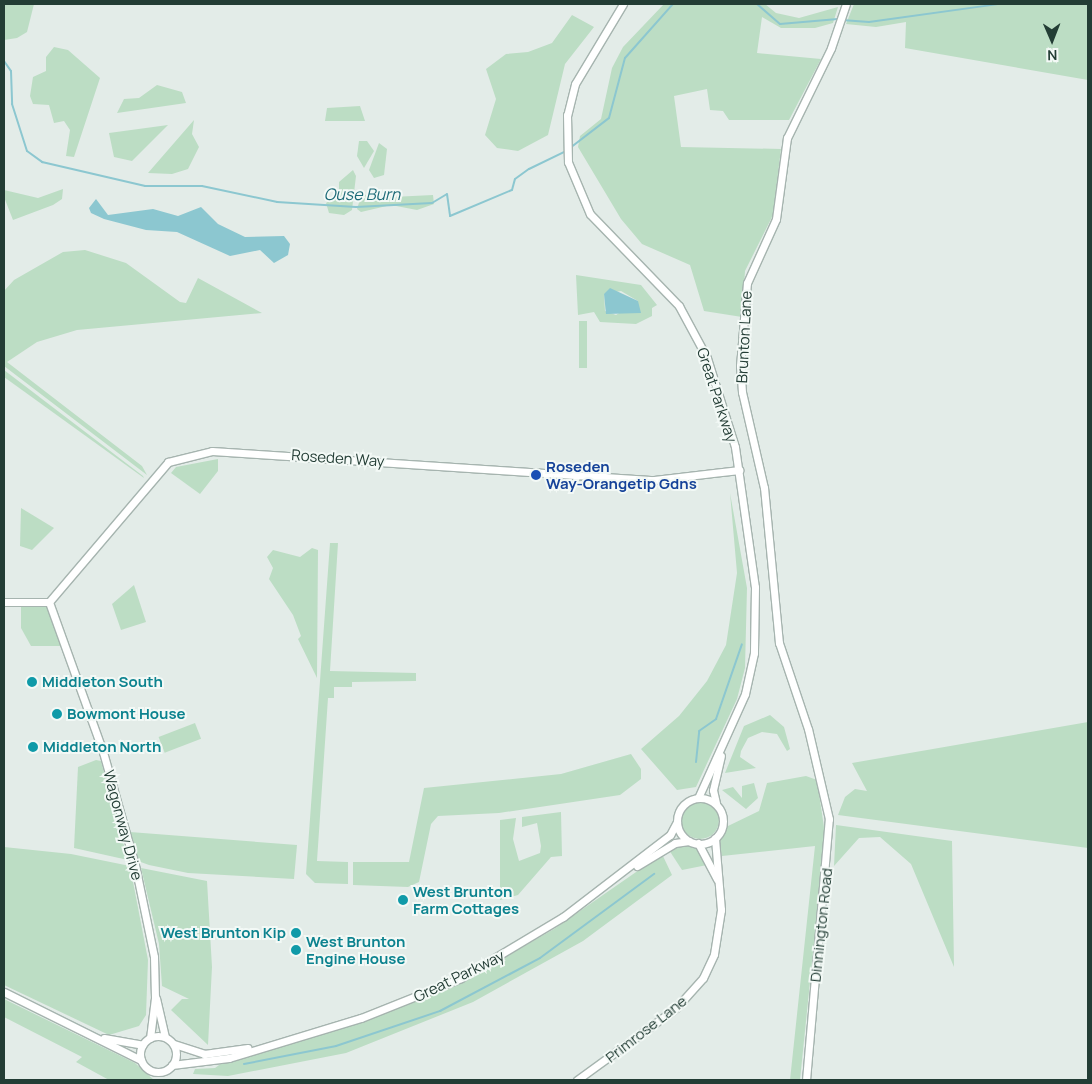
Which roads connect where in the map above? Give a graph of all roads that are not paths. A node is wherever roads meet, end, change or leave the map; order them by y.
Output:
1 (623, 4) edge
2 (846, 4) edge
3 (739, 470) junction
4 (4, 602) edge
5 (49, 602) junction
6 (722, 750) junction
7 (819, 771) joint
8 (698, 798) junction
9 (716, 805) junction
10 (677, 822) junction
11 (715, 838) junction
12 (694, 842) junction
13 (617, 878) junction
14 (718, 882) junction
15 (4, 992) edge
16 (156, 998) junction
17 (94, 1035) junction
18 (165, 1037) junction
19 (150, 1038) junction
20 (285, 1041) junction
21 (174, 1044) junction
22 (142, 1046) junction
23 (141, 1060) junction
24 (172, 1066) junction
25 (577, 1080) edge
26 (806, 1080) edge

1 - 3 street, Great Parkway
2 - 7 street, Brunton Lane
3 - 5 street, Roseden Way
3 - 6 street, Great Parkway
4 - 5 street
5 - 16 street, Wagonway Drive
6 - 8 street, Great Parkway
6 - 9 street, Great Parkway
7 - 26 street, Dinnington Road
8 - 9 street
8 - 10 street, Great Parkway
9 - 11 street, Great Parkway
10 - 12 street
10 - 13 street, Great Parkway
11 - 12 street, Great Parkway
11 - 14 street, Primrose Lane
12 - 13 street, Great Parkway
12 - 14 street, Primrose Lane
13 - 20 street, Great Parkway
14 - 25 street, Primrose Lane
15 - 17 street, Great Parkway
16 - 18 street, Wagonway Drive
16 - 19 street, Wagonway Drive
17 - 22 street, Great Parkway
17 - 23 street, Great Parkway
18 - 19 street
18 - 21 street, Great Parkway
19 - 22 street
20 - 21 street, Great Parkway
20 - 24 street, Great Parkway
21 - 24 street
22 - 23 street
23 - 24 street, Great Parkway

